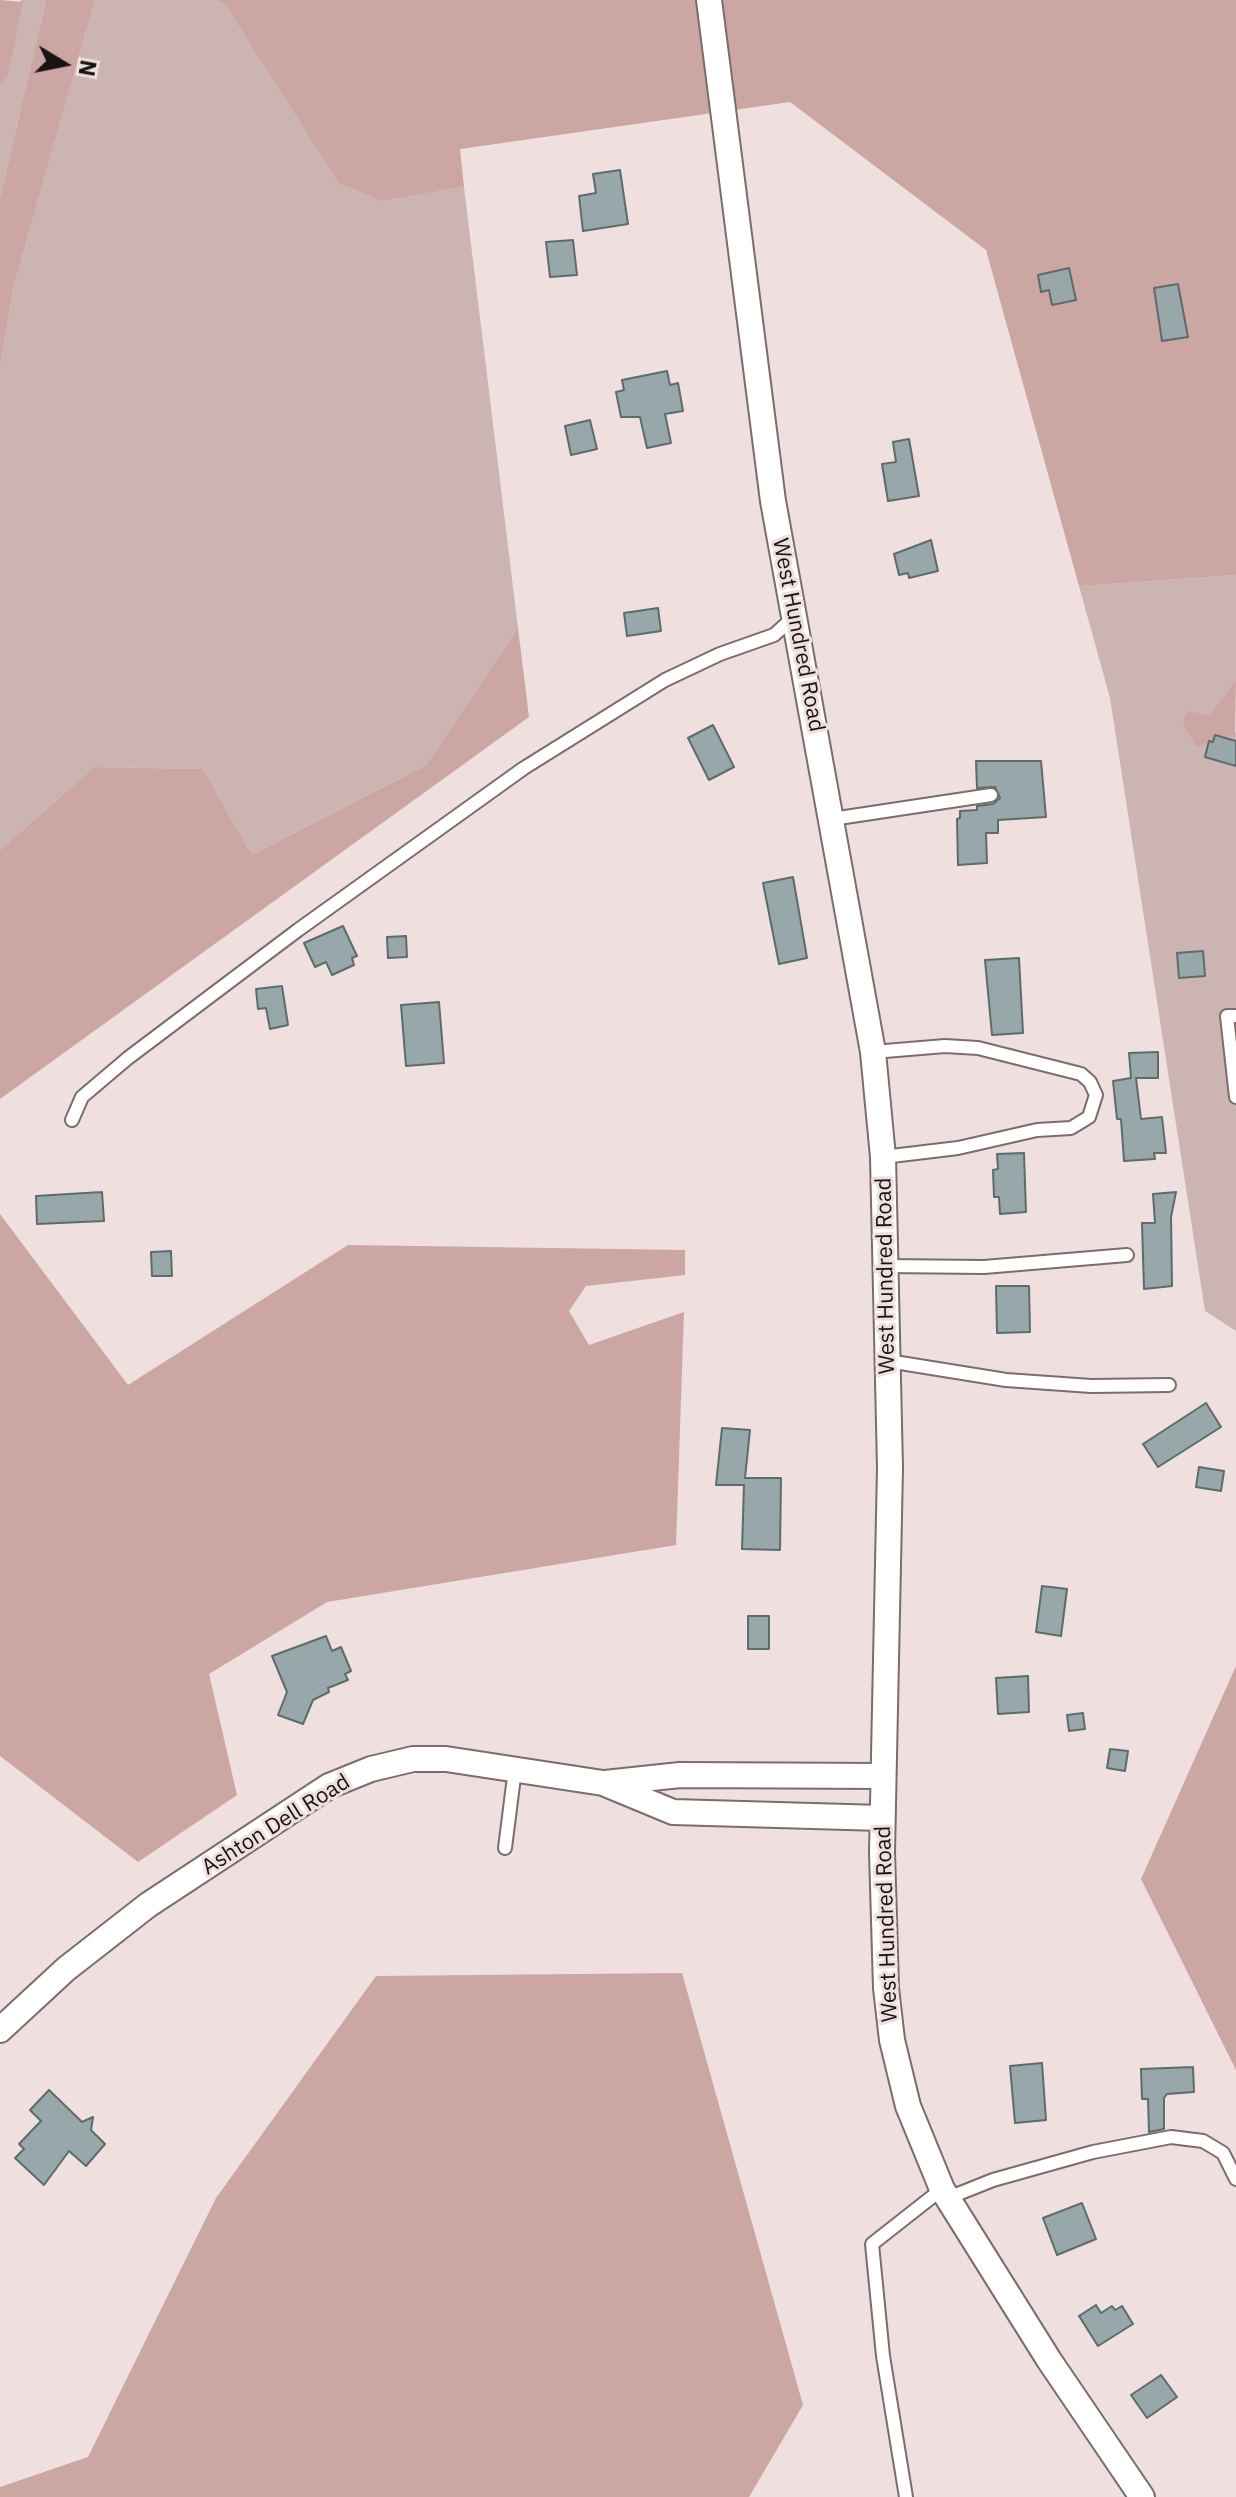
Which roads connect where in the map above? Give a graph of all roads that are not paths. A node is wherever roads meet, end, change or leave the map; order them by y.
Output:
1 (709, 0) edge
2 (793, 618) junction
3 (991, 795) dead end
4 (832, 819) junction
5 (1236, 1016) edge
6 (873, 1052) junction
7 (1236, 1097) edge
8 (72, 1120) dead end
9 (883, 1157) junction
10 (1127, 1255) dead end
11 (885, 1266) junction
12 (888, 1361) junction
13 (1169, 1385) dead end
14 (515, 1769) junction
15 (883, 1776) junction
16 (603, 1783) junction
17 (882, 1818) junction
18 (505, 1848) dead end
19 (0, 2030) edge
20 (1236, 2179) edge
21 (945, 2194) junction
22 (906, 2497) edge
23 (1142, 2497) edge

1 - 2 street, West Hundred Road
2 - 4 street, West Hundred Road
2 - 8 lane
3 - 4 lane
4 - 6 street, West Hundred Road
5 - 7 lane
6 - 9 street, West Hundred Road
6 - 9 lane
9 - 11 street, West Hundred Road
10 - 11 lane
11 - 12 street, West Hundred Road
12 - 13 lane
12 - 15 street, West Hundred Road
14 - 16 street, Ashton Dell Road
14 - 18 lane
14 - 19 street, Ashton Dell Road
15 - 16 street, Ashton Dell Road
15 - 17 street, West Hundred Road
16 - 17 street, Ashton Dell Road
17 - 21 street, West Hundred Road
20 - 21 lane
21 - 22 lane
21 - 23 street, West Hundred Road

